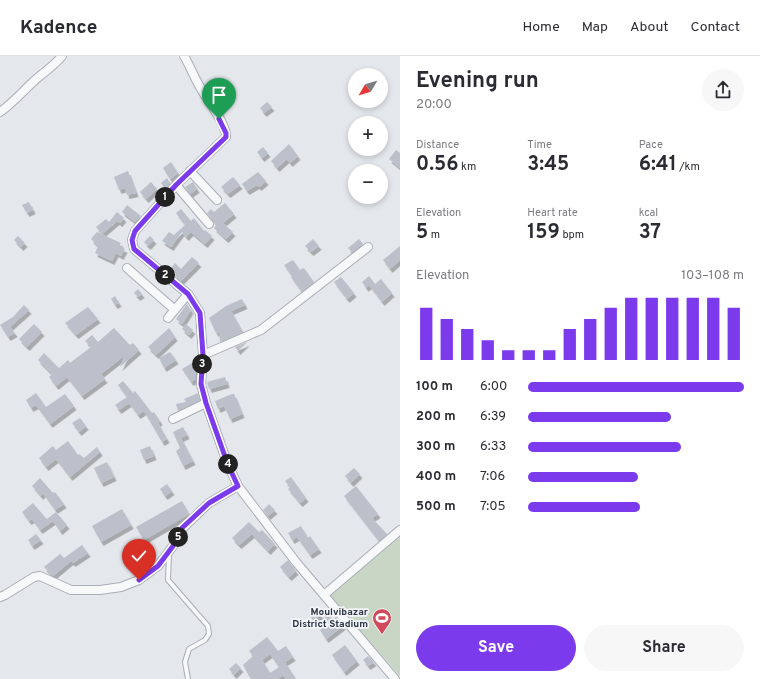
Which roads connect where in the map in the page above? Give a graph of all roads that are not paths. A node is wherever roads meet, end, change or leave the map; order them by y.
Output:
1 (62, 56) edge
2 (184, 56) edge
3 (0, 112) edge
4 (190, 171) junction
5 (176, 185) junction
6 (217, 200) dead end
7 (209, 224) dead end
8 (368, 247) dead end
9 (127, 268) dead end
10 (188, 294) junction
11 (175, 310) junction
12 (168, 318) dead end
13 (203, 355) junction
14 (206, 403) junction
15 (172, 419) dead end
16 (238, 486) junction
17 (400, 530) edge
18 (169, 551) junction
19 (324, 595) junction
20 (0, 597) edge
21 (188, 679) edge
22 (395, 679) edge

1 - 3 street
2 - 4 street
4 - 5 street
4 - 6 street
5 - 7 street
5 - 10 street
8 - 13 street
9 - 11 street
10 - 11 street
10 - 13 street
11 - 12 street
13 - 14 street
14 - 15 street
14 - 16 street
16 - 18 street
16 - 19 street
17 - 19 street
18 - 20 street
18 - 21 lane
19 - 22 street

